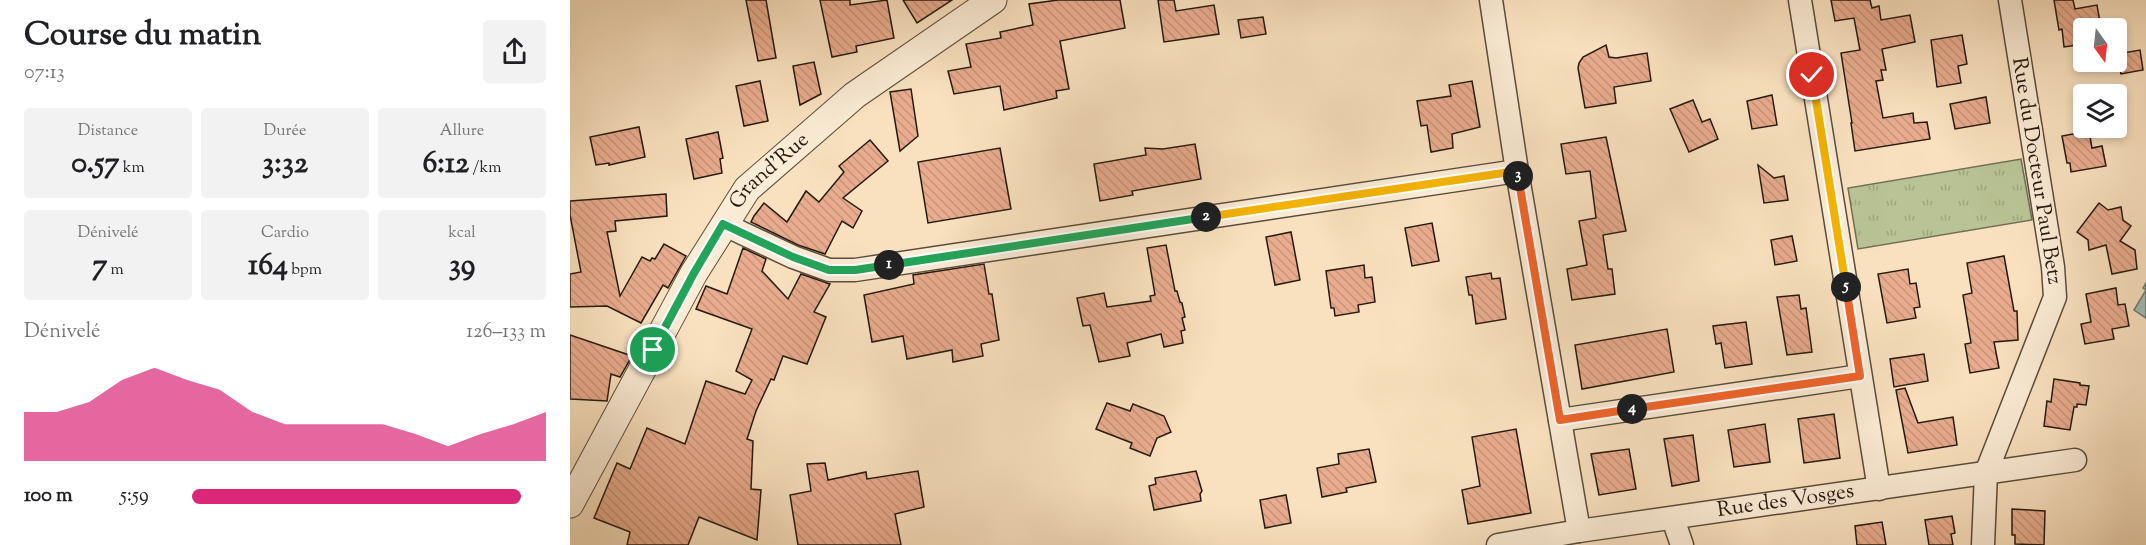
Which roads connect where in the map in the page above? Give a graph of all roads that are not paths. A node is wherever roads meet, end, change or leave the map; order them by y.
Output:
1 (993, 0) edge
2 (1491, 0) edge
3 (1800, 0) edge
4 (2010, 0) edge
5 (1517, 171) junction
6 (723, 224) junction
7 (1860, 376) junction
8 (1560, 420) junction
9 (2075, 460) dead end
10 (1986, 473) junction
11 (1879, 489) junction
12 (570, 504) edge
13 (1673, 519) junction
14 (1579, 531) junction
15 (1498, 545) edge
16 (1682, 545) edge
17 (1983, 545) edge

1 - 6 street, Grand'Rue
2 - 5 street
3 - 7 street
4 - 10 street, Rue du Docteur Paul Betz
5 - 6 street
5 - 8 street
6 - 12 street, Grand'Rue
7 - 8 street
7 - 11 street
8 - 14 street
9 - 10 street, Rue des Vosges
10 - 11 street, Rue des Vosges
10 - 17 street, Rue du Docteur Paul Betz
11 - 13 street, Rue des Vosges
13 - 14 street, Rue des Vosges
13 - 16 street
14 - 15 street, Rue des Vosges

